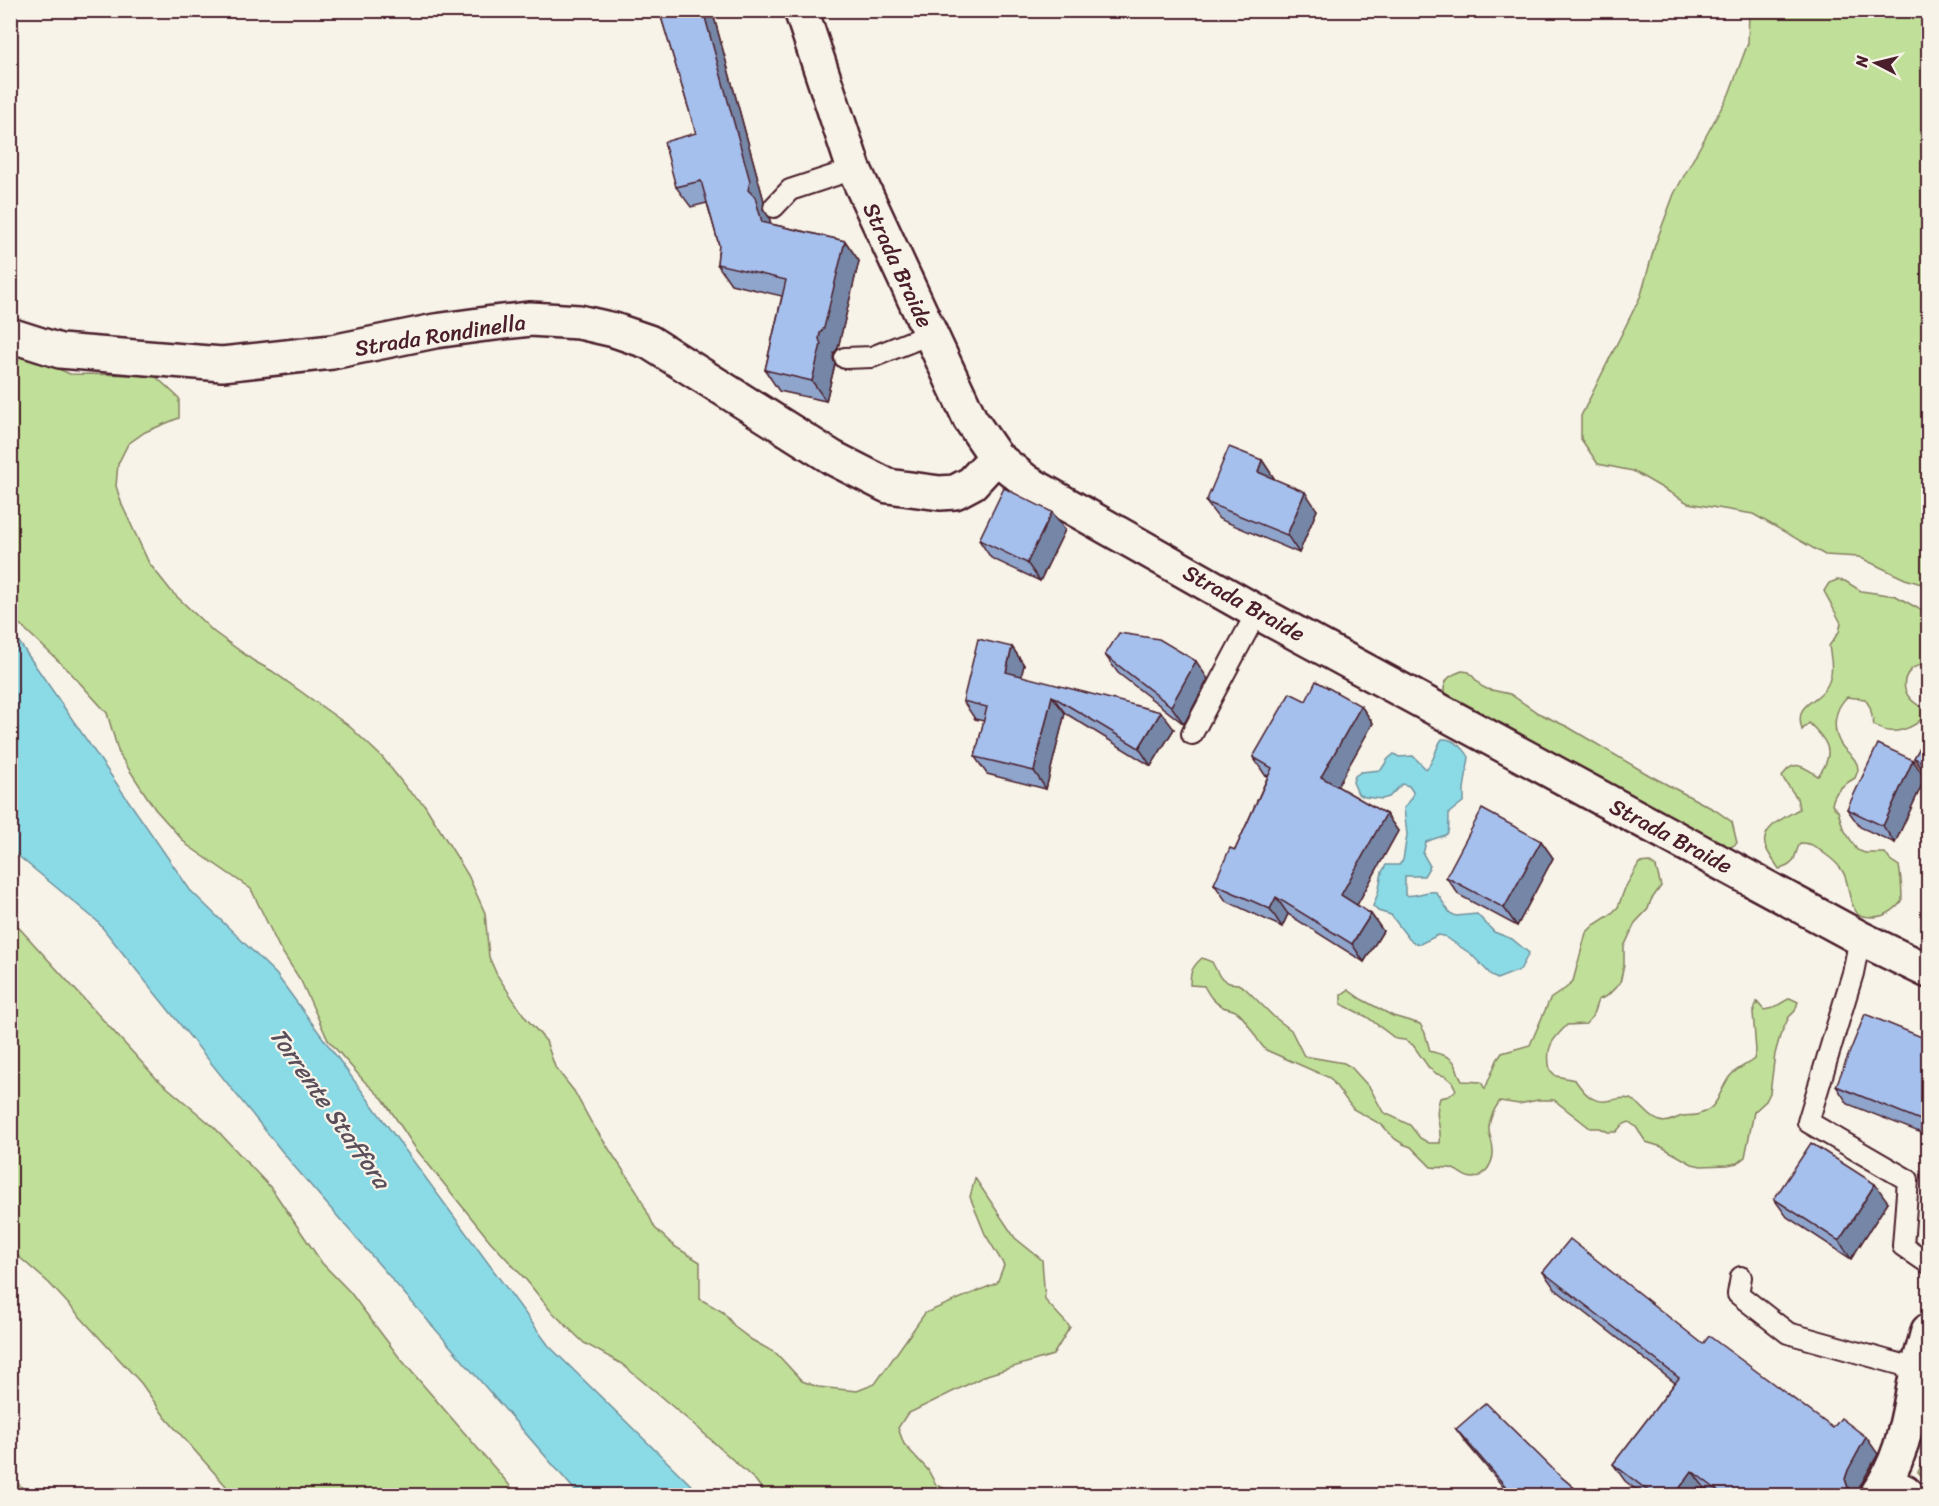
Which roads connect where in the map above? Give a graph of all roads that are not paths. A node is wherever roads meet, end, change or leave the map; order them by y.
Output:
1 (801, 10) edge
2 (854, 169) junction
3 (774, 207) dead end
4 (930, 334) junction
5 (10, 335) edge
6 (845, 358) dead end
7 (996, 457) junction
8 (1257, 612) junction
9 (1192, 734) dead end
10 (1860, 938) junction
11 (1929, 971) edge
12 (1929, 1263) edge
13 (1741, 1277) dead end
14 (1929, 1331) edge
15 (1917, 1369) junction
16 (1883, 1486) edge
17 (1919, 1496) edge

1 - 2 street, Strada Braide
2 - 3 lane
2 - 4 street, Strada Braide
4 - 6 lane
4 - 7 street, Strada Braide
5 - 7 street, Strada Rondinella
7 - 8 street, Strada Braide
8 - 9 lane
8 - 10 street, Strada Braide
10 - 11 street, Strada Braide
10 - 12 lane
13 - 15 lane
14 - 15 street
15 - 16 street
16 - 17 lane

